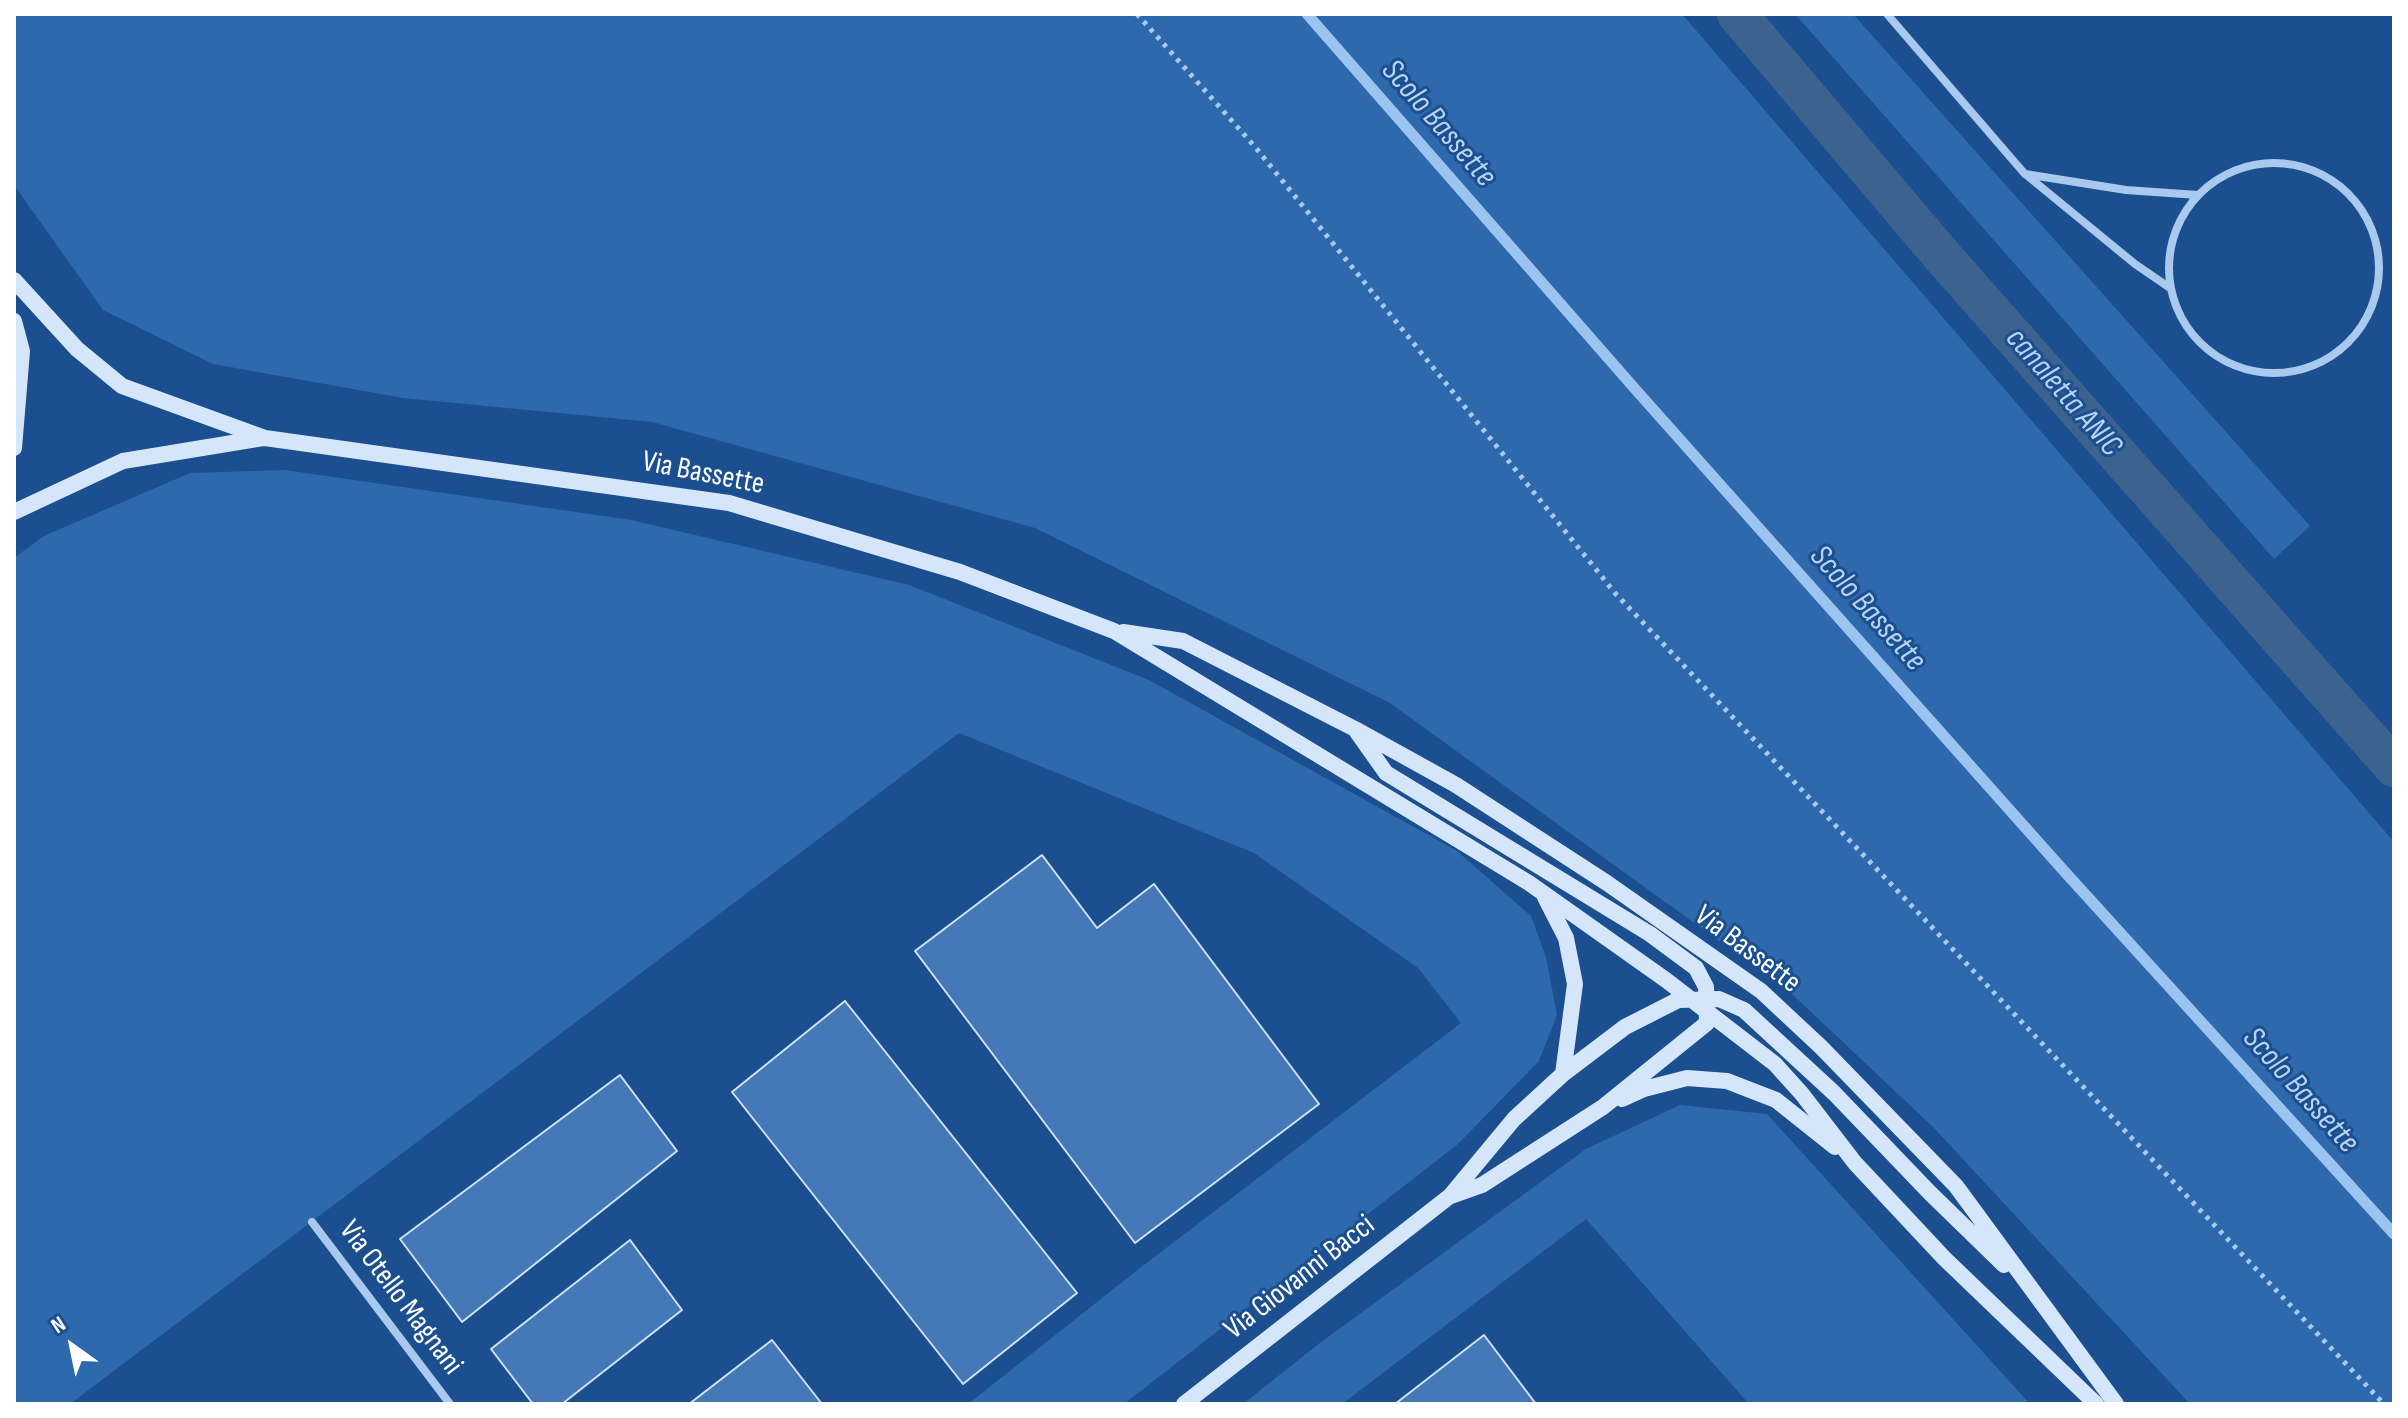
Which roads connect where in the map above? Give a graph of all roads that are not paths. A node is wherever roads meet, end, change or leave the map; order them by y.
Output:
1 (1887, 14) edge
2 (2024, 173) junction
3 (2198, 195) junction
4 (14, 280) edge
5 (2170, 288) junction
6 (14, 321) edge
7 (265, 438) junction
8 (14, 448) edge
9 (14, 512) edge
10 (1114, 631) junction
11 (1355, 729) junction
12 (1542, 892) junction
13 (1703, 1008) junction
14 (1563, 1074) junction
15 (1603, 1107) junction
16 (1855, 1163) junction
17 (1450, 1196) junction
18 (312, 1222) dead end
19 (2036, 1295) junction
20 (450, 1404) edge
21 (1184, 1404) edge
22 (2096, 1404) edge
23 (2116, 1404) edge

1 - 2 street
2 - 3 street
2 - 5 street
3 - 5 street
3 - 5 street
4 - 7 main road, Via Bassette
6 - 8 main road
7 - 9 main road, Via Bassette
7 - 10 main road, Via Bassette
10 - 11 main road, Via Bassette
10 - 12 main road, Via Bassette
11 - 13 main road, Via Bassette
11 - 19 main road, Via Bassette
12 - 13 main road, Via Bassette
12 - 14 main road
13 - 14 main road, Via Giovanni Bacci
13 - 15 main road, Via Giovanni Bacci
13 - 16 main road, Via Bassette
13 - 19 main road, Via Bassette
14 - 17 main road, Via Giovanni Bacci
15 - 16 main road, Via Giovanni Bacci
15 - 17 main road, Via Giovanni Bacci
16 - 22 main road, Via Bassette
17 - 21 main road, Via Giovanni Bacci
18 - 20 street, Via Otello Magnani
19 - 23 main road, Via Bassette

